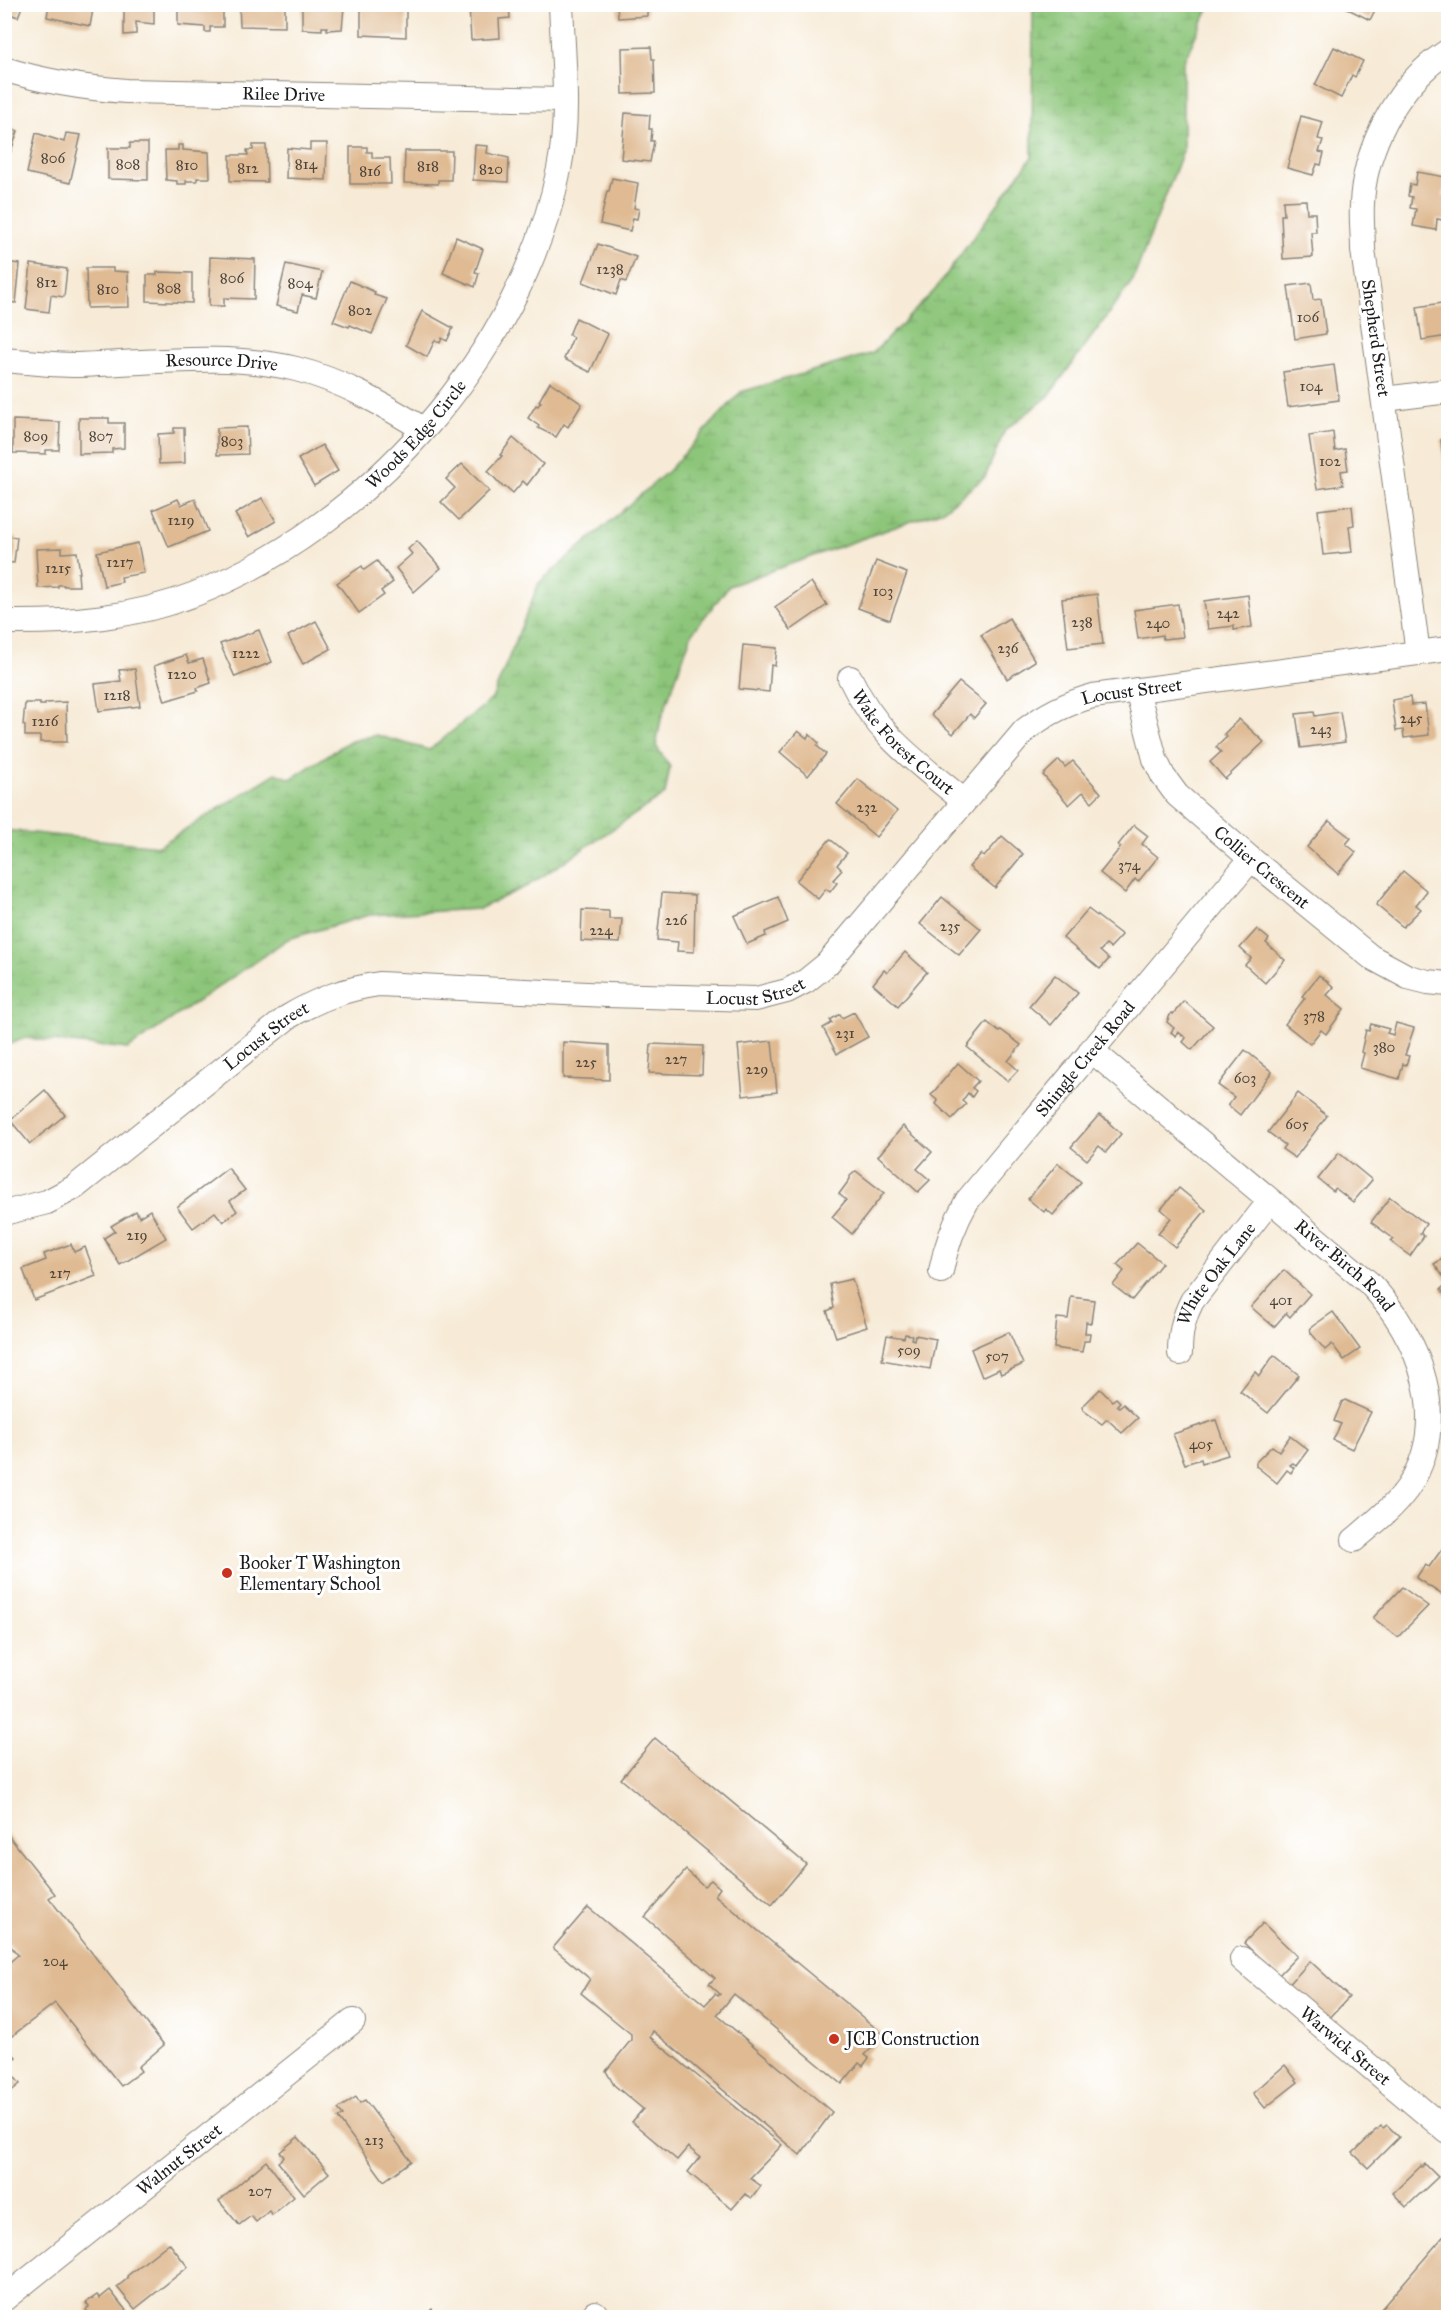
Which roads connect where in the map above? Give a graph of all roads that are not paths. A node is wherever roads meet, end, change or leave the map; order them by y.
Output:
1 (561, 4) edge
2 (1449, 51) edge
3 (4, 69) edge
4 (565, 100) junction
5 (4, 360) edge
6 (1449, 391) edge
7 (1385, 399) junction
8 (423, 429) junction
9 (4, 622) edge
10 (1449, 649) edge
11 (1418, 653) junction
12 (850, 678) dead end
13 (1137, 690) junction
14 (964, 801) junction
15 (1251, 860) junction
16 (1449, 984) edge
17 (1091, 1050) junction
18 (1270, 1201) junction
19 (4, 1213) edge
20 (941, 1271) dead end
21 (1180, 1353) dead end
22 (1354, 1540) dead end
23 (1242, 1959) dead end
24 (353, 2021) dead end
25 (1449, 2132) edge
26 (4, 2299) edge

1 - 4 street, Woods Edge Circle
2 - 7 street, Shepherd Street
3 - 4 street, Rilee Drive
4 - 8 street, Woods Edge Circle
5 - 8 street, Resource Drive
6 - 7 street
7 - 11 street, Shepherd Street
8 - 9 street, Woods Edge Circle
10 - 11 street, Locust Street
11 - 13 street, Locust Street
12 - 14 street, Wake Forest Court
13 - 14 street, Locust Street
13 - 15 street, Collier Crescent
14 - 19 street, Locust Street
15 - 16 street, Collier Crescent
15 - 17 street, Shingle Creek Road
17 - 18 street, River Birch Road
17 - 20 street, Shingle Creek Road
18 - 21 street, White Oak Lane
18 - 22 street, River Birch Road
23 - 25 street, Warwick Street
24 - 26 street, Walnut Street

